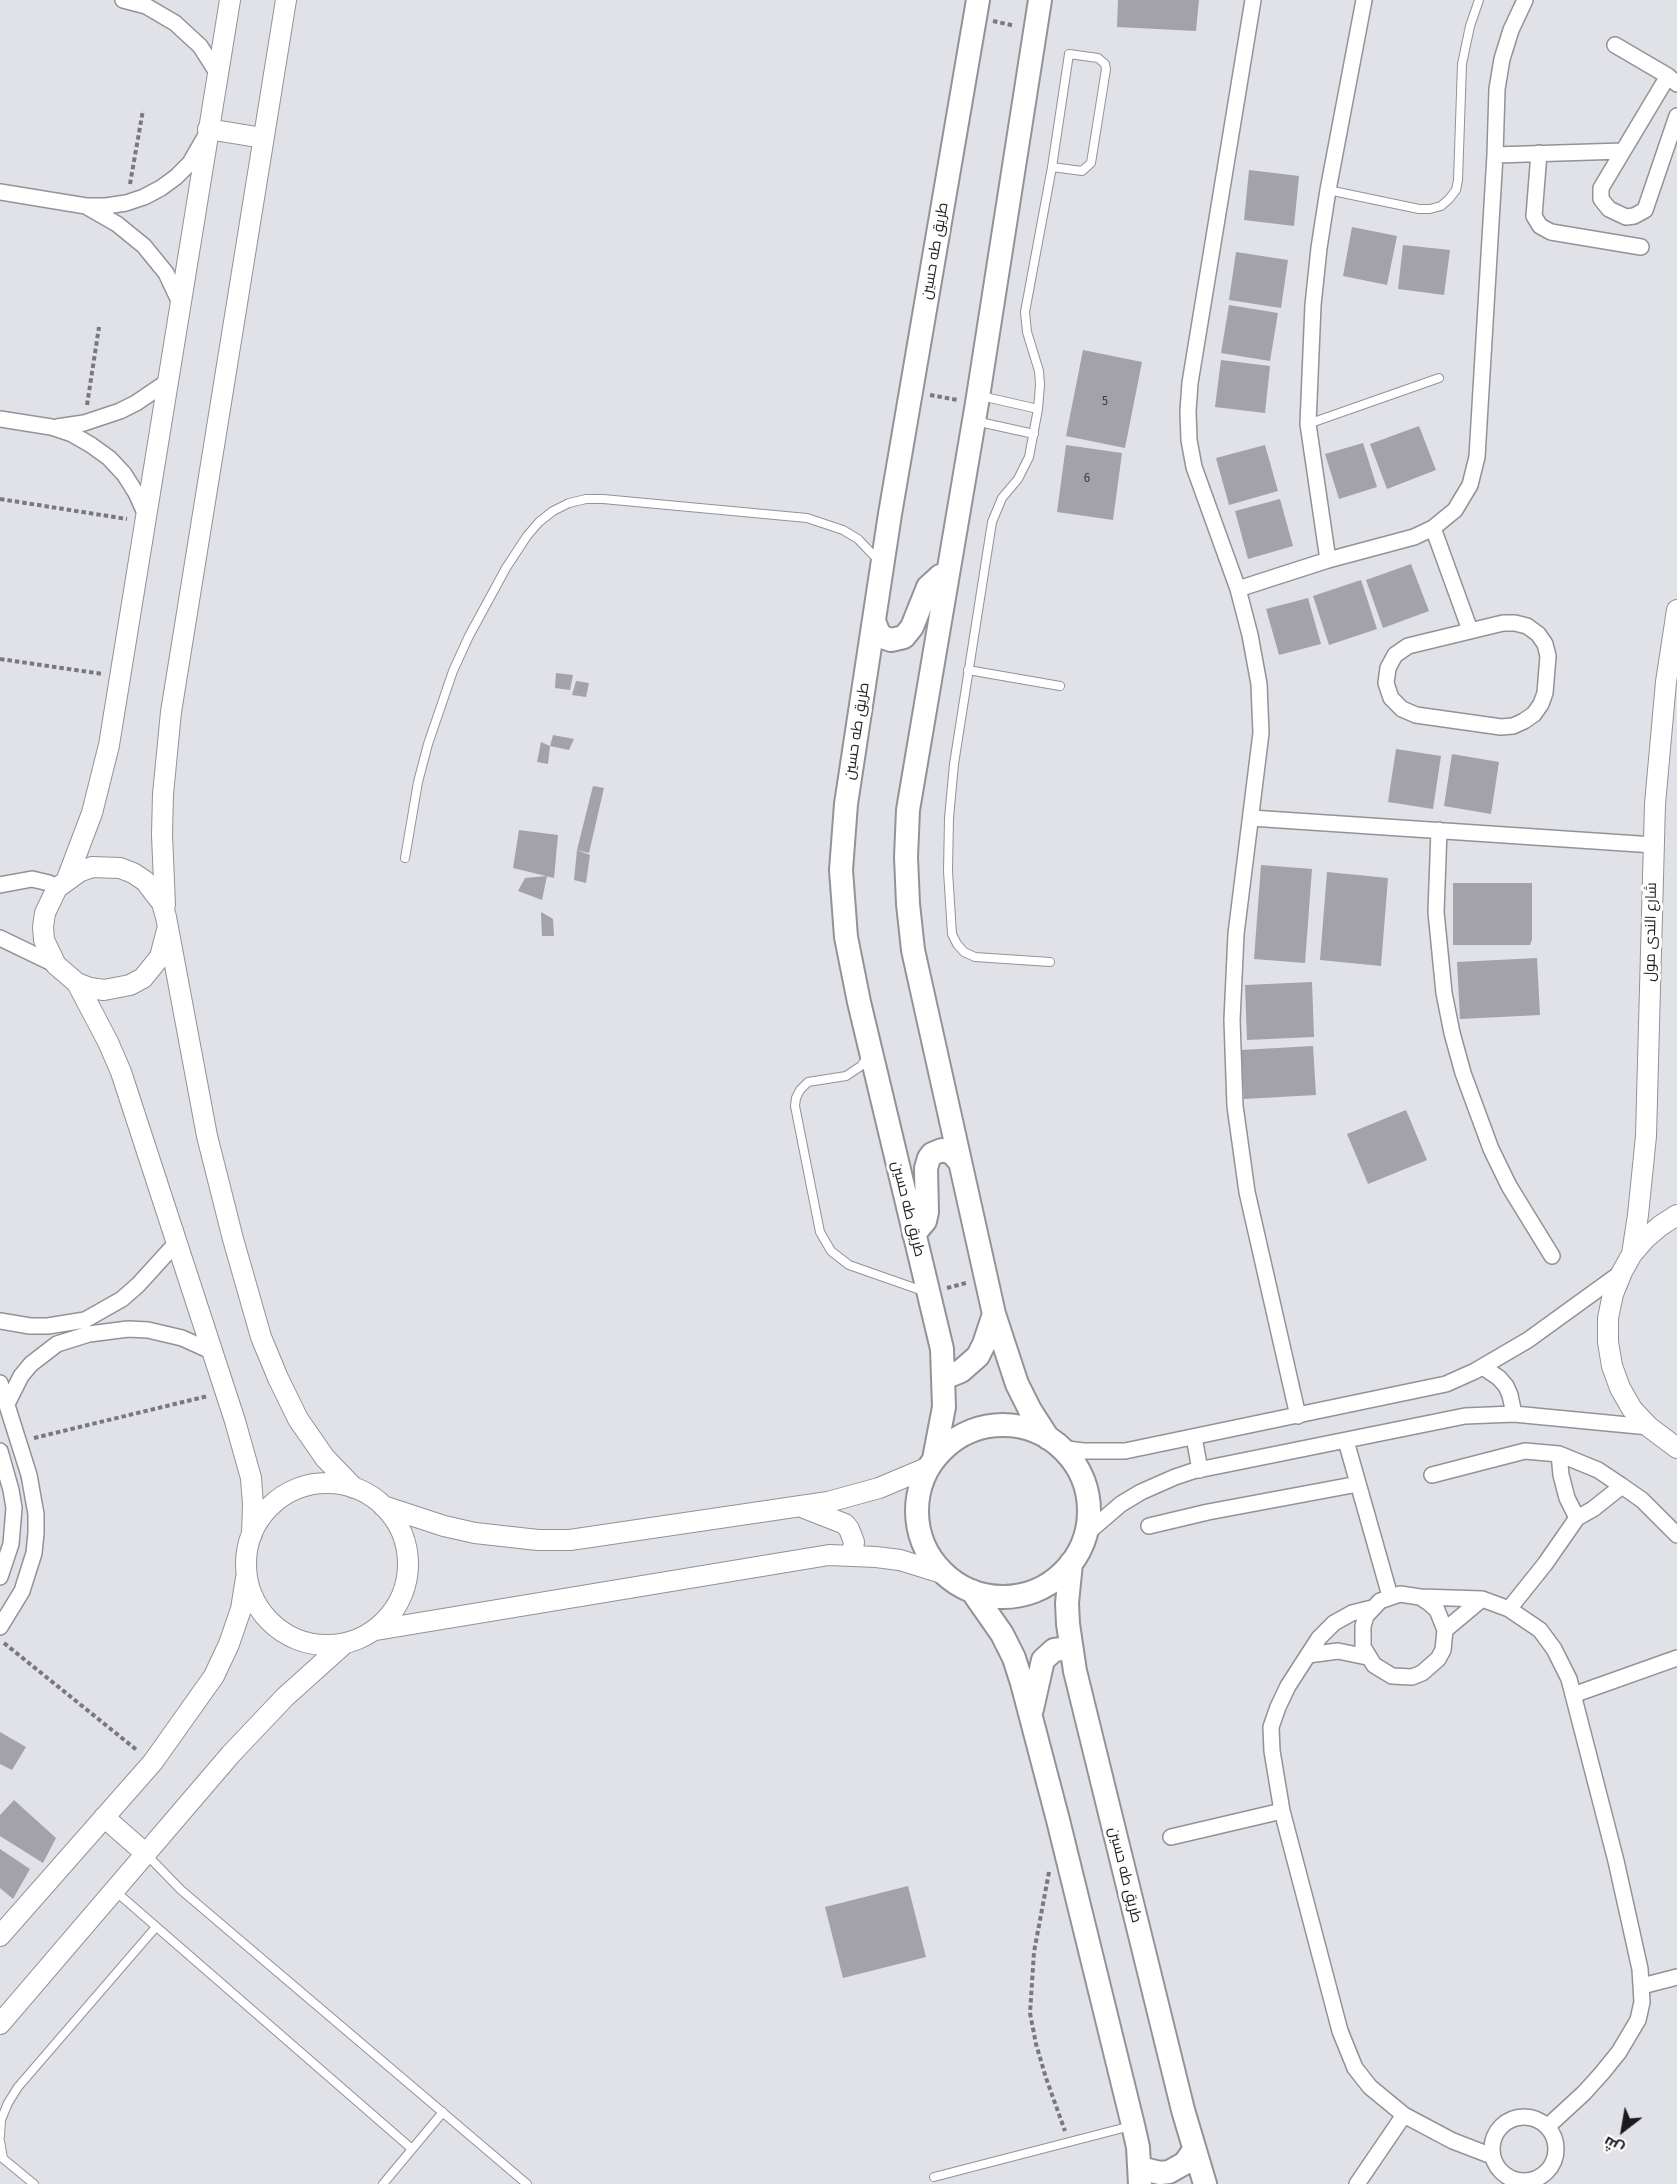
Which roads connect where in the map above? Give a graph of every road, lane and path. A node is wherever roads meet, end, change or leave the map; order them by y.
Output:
1 (128, 0) edge
2 (230, 0) edge
3 (286, 0) edge
4 (1040, 0) edge
5 (1252, 0) edge
6 (1364, 0) edge
7 (1479, 0) edge
8 (1524, 0) edge
9 (976, 9) edge
10 (1035, 30) junction
11 (1616, 45) dead end
12 (218, 74) junction
13 (1672, 80) edge
14 (142, 110) dead end
15 (1677, 116) edge
16 (208, 129) junction
17 (263, 138) junction
18 (1623, 151) junction
19 (1539, 153) junction
20 (1495, 155) junction
21 (1052, 167) junction
22 (1328, 190) junction
23 (0, 192) edge
24 (126, 203) junction
25 (86, 206) junction
26 (1641, 247) dead end
27 (181, 305) junction
28 (99, 327) dead end
29 (1439, 378) dead end
30 (167, 382) junction
31 (911, 392) junction
32 (976, 406) junction
33 (1038, 409) junction
34 (0, 419) edge
35 (84, 423) junction
36 (1308, 424) junction
37 (51, 427) junction
38 (1034, 434) junction
39 (0, 499) edge
40 (145, 517) junction
41 (1433, 528) junction
42 (1328, 560) junction
43 (882, 565) junction
44 (948, 574) junction
45 (1238, 589) junction
46 (1677, 610) edge
47 (874, 621) junction
48 (1470, 630) junction
49 (0, 659) edge
50 (968, 670) junction
51 (119, 677) junction
52 (1060, 686) dead end
53 (1251, 818) junction
54 (1439, 830) junction
55 (1654, 845) junction
56 (405, 858) dead end
57 (62, 884) junction
58 (0, 885) edge
59 (166, 923) junction
60 (0, 938) edge
61 (1050, 962) dead end
62 (56, 965) junction
63 (77, 983) junction
64 (871, 1052) junction
65 (959, 1161) junction
66 (1677, 1215) edge
67 (914, 1234) junction
68 (178, 1241) junction
69 (1632, 1254) junction
70 (1552, 1256) dead end
71 (1622, 1272) junction
72 (985, 1278) junction
73 (929, 1293) junction
74 (994, 1314) junction
75 (0, 1320) edge
76 (87, 1327) junction
77 (213, 1352) junction
78 (1483, 1367) junction
79 (944, 1378) junction
80 (0, 1383) edge
81 (226, 1391) junction
82 (7, 1404) junction
83 (1514, 1414) junction
84 (1298, 1416) junction
85 (1194, 1437) junction
86 (1663, 1438) edge
87 (19, 1441) junction
88 (1346, 1441) junction
89 (1054, 1443) junction
90 (0, 1451) edge
91 (1559, 1454) junction
92 (1677, 1458) edge
93 (931, 1463) junction
94 (1200, 1470) junction
95 (1432, 1475) dead end
96 (1358, 1484) junction
97 (1622, 1486) junction
98 (354, 1488) junction
99 (383, 1506) junction
100 (801, 1507) junction
101 (1577, 1518) junction
102 (1149, 1526) dead end
103 (252, 1534) junction
104 (1086, 1534) junction
105 (1677, 1535) edge
106 (852, 1555) junction
107 (6, 1562) junction
108 (1071, 1563) junction
109 (29, 1572) junction
110 (945, 1574) junction
111 (247, 1576) junction
112 (0, 1577) edge
113 (972, 1591) junction
114 (1390, 1596) junction
115 (1420, 1597) junction
116 (1482, 1599) junction
117 (1372, 1608) junction
118 (1509, 1609) junction
119 (0, 1627) edge
120 (376, 1630) junction
121 (1445, 1630) junction
122 (0, 1640) edge
123 (344, 1644) junction
124 (1070, 1648) junction
125 (1308, 1655) junction
126 (1367, 1657) junction
127 (1677, 1658) edge
128 (1573, 1695) junction
129 (1031, 1716) junction
130 (153, 1762) junction
131 (1282, 1811) junction
132 (104, 1817) junction
133 (1171, 1837) dead end
134 (145, 1853) junction
135 (1050, 1864) dead end
136 (114, 1890) junction
137 (156, 1927) junction
138 (0, 1936) edge
139 (1677, 1977) edge
140 (1642, 1986) junction
141 (0, 2024) edge
142 (443, 2112) junction
143 (1404, 2115) junction
144 (1133, 2125) junction
145 (1547, 2127) junction
146 (0, 2136) edge
147 (0, 2141) edge
148 (1070, 2143) junction
149 (412, 2149) junction
150 (1194, 2150) junction
151 (1492, 2156) junction
152 (1, 2157) edge
153 (1140, 2176) edge
154 (934, 2177) dead end
155 (1546, 2180) edge
156 (34, 2184) edge
157 (382, 2184) edge
158 (527, 2184) edge
159 (1205, 2184) edge
160 (1358, 2184) edge

1 - 12 street
2 - 12 street
3 - 17 street
4 - 10 main road
5 - 45 street
6 - 22 street
7 - 22 lane
8 - 20 street
9 - 10 path
9 - 31 main road, طريق طه حسين
10 - 32 main road
11 - 13 street
12 - 16 street
13 - 18 street
14 - 24 path
15 - 18 street
16 - 17 street
16 - 24 street
16 - 27 street
17 - 59 street
18 - 19 street
19 - 20 street
19 - 26 street
20 - 41 street
21 - 21 lane
21 - 33 lane
22 - 36 street
23 - 25 street
24 - 25 street
25 - 27 street
27 - 30 street
28 - 35 path
29 - 36 lane
30 - 35 street
30 - 40 street
31 - 32 path
31 - 43 main road, طريق طه حسين
32 - 33 lane
32 - 38 lane
32 - 44 main road
33 - 38 lane
34 - 37 street
35 - 37 street
36 - 42 street
37 - 40 street
38 - 50 lane
39 - 40 path
40 - 51 street
41 - 42 street
41 - 48 street
42 - 45 street
43 - 47 main road, طريق طه حسين
43 - 56 lane
44 - 47 main road
44 - 65 main road
45 - 53 street
46 - 55 street, شارع الندى مول
47 - 64 main road, طريق طه حسين
48 - 48 street
49 - 51 path
50 - 52 lane
50 - 61 lane
51 - 57 street
53 - 54 street
53 - 84 street
54 - 55 street
54 - 70 street
55 - 69 street, شارع الندى مول
57 - 58 street
57 - 59 street
57 - 62 street
59 - 63 street
59 - 98 street
60 - 62 street
62 - 63 street
63 - 68 street
64 - 67 main road, طريق طه حسين
64 - 73 lane
65 - 67 main road
65 - 72 main road
66 - 69 street
67 - 73 main road, طريق طه حسين
68 - 76 street
68 - 77 street
69 - 71 street
71 - 78 street
71 - 86 street
72 - 73 path
72 - 74 main road
73 - 79 main road, طريق طه حسين
74 - 79 main road
74 - 89 main road
75 - 76 street
76 - 77 street
76 - 82 street
77 - 81 street
78 - 83 street
78 - 84 street
79 - 93 main road, طريق طه حسين
80 - 82 street
81 - 87 path
81 - 103 street
82 - 87 street
83 - 86 street
83 - 88 street
84 - 85 street
85 - 89 street
85 - 94 street
86 - 92 street
87 - 109 street
88 - 94 street
88 - 96 street
89 - 93 main road
89 - 104 main road
90 - 107 street
91 - 95 street
91 - 97 street
91 - 101 street
93 - 100 street
93 - 110 main road
94 - 104 street
96 - 102 street
96 - 114 street
97 - 101 street
97 - 105 street
98 - 99 street
98 - 103 street
99 - 100 street
99 - 120 street
100 - 106 street
101 - 118 street
103 - 111 street
104 - 108 main road
106 - 110 street
106 - 120 street
107 - 109 street
107 - 112 street
108 - 113 main road
108 - 124 main road, طريق طه حسين
109 - 119 street
110 - 113 main road
111 - 123 street
111 - 130 street
113 - 129 main road
114 - 115 street
114 - 117 street
115 - 116 street
115 - 121 street
116 - 118 street
116 - 121 street
117 - 125 street
117 - 126 street
118 - 128 street
120 - 123 street
121 - 126 street
122 - 130 path
123 - 134 street
124 - 129 main road
124 - 150 main road, طريق طه حسين
125 - 126 street
125 - 131 street
127 - 128 street
128 - 140 street
129 - 144 main road
130 - 132 street
131 - 133 street
131 - 143 street
132 - 134 street
132 - 138 street
134 - 136 street
134 - 142 lane
135 - 148 path
136 - 137 lane
136 - 141 street
137 - 146 lane
137 - 149 lane
139 - 140 street
140 - 145 street
142 - 149 lane
142 - 158 lane
143 - 151 street
143 - 160 street
144 - 148 lane
144 - 153 main road
145 - 151 street
145 - 155 street
147 - 152 lane
148 - 154 lane
149 - 157 lane
150 - 153 main road
150 - 159 main road, طريق طه حسين
151 - 155 street
152 - 156 lane

